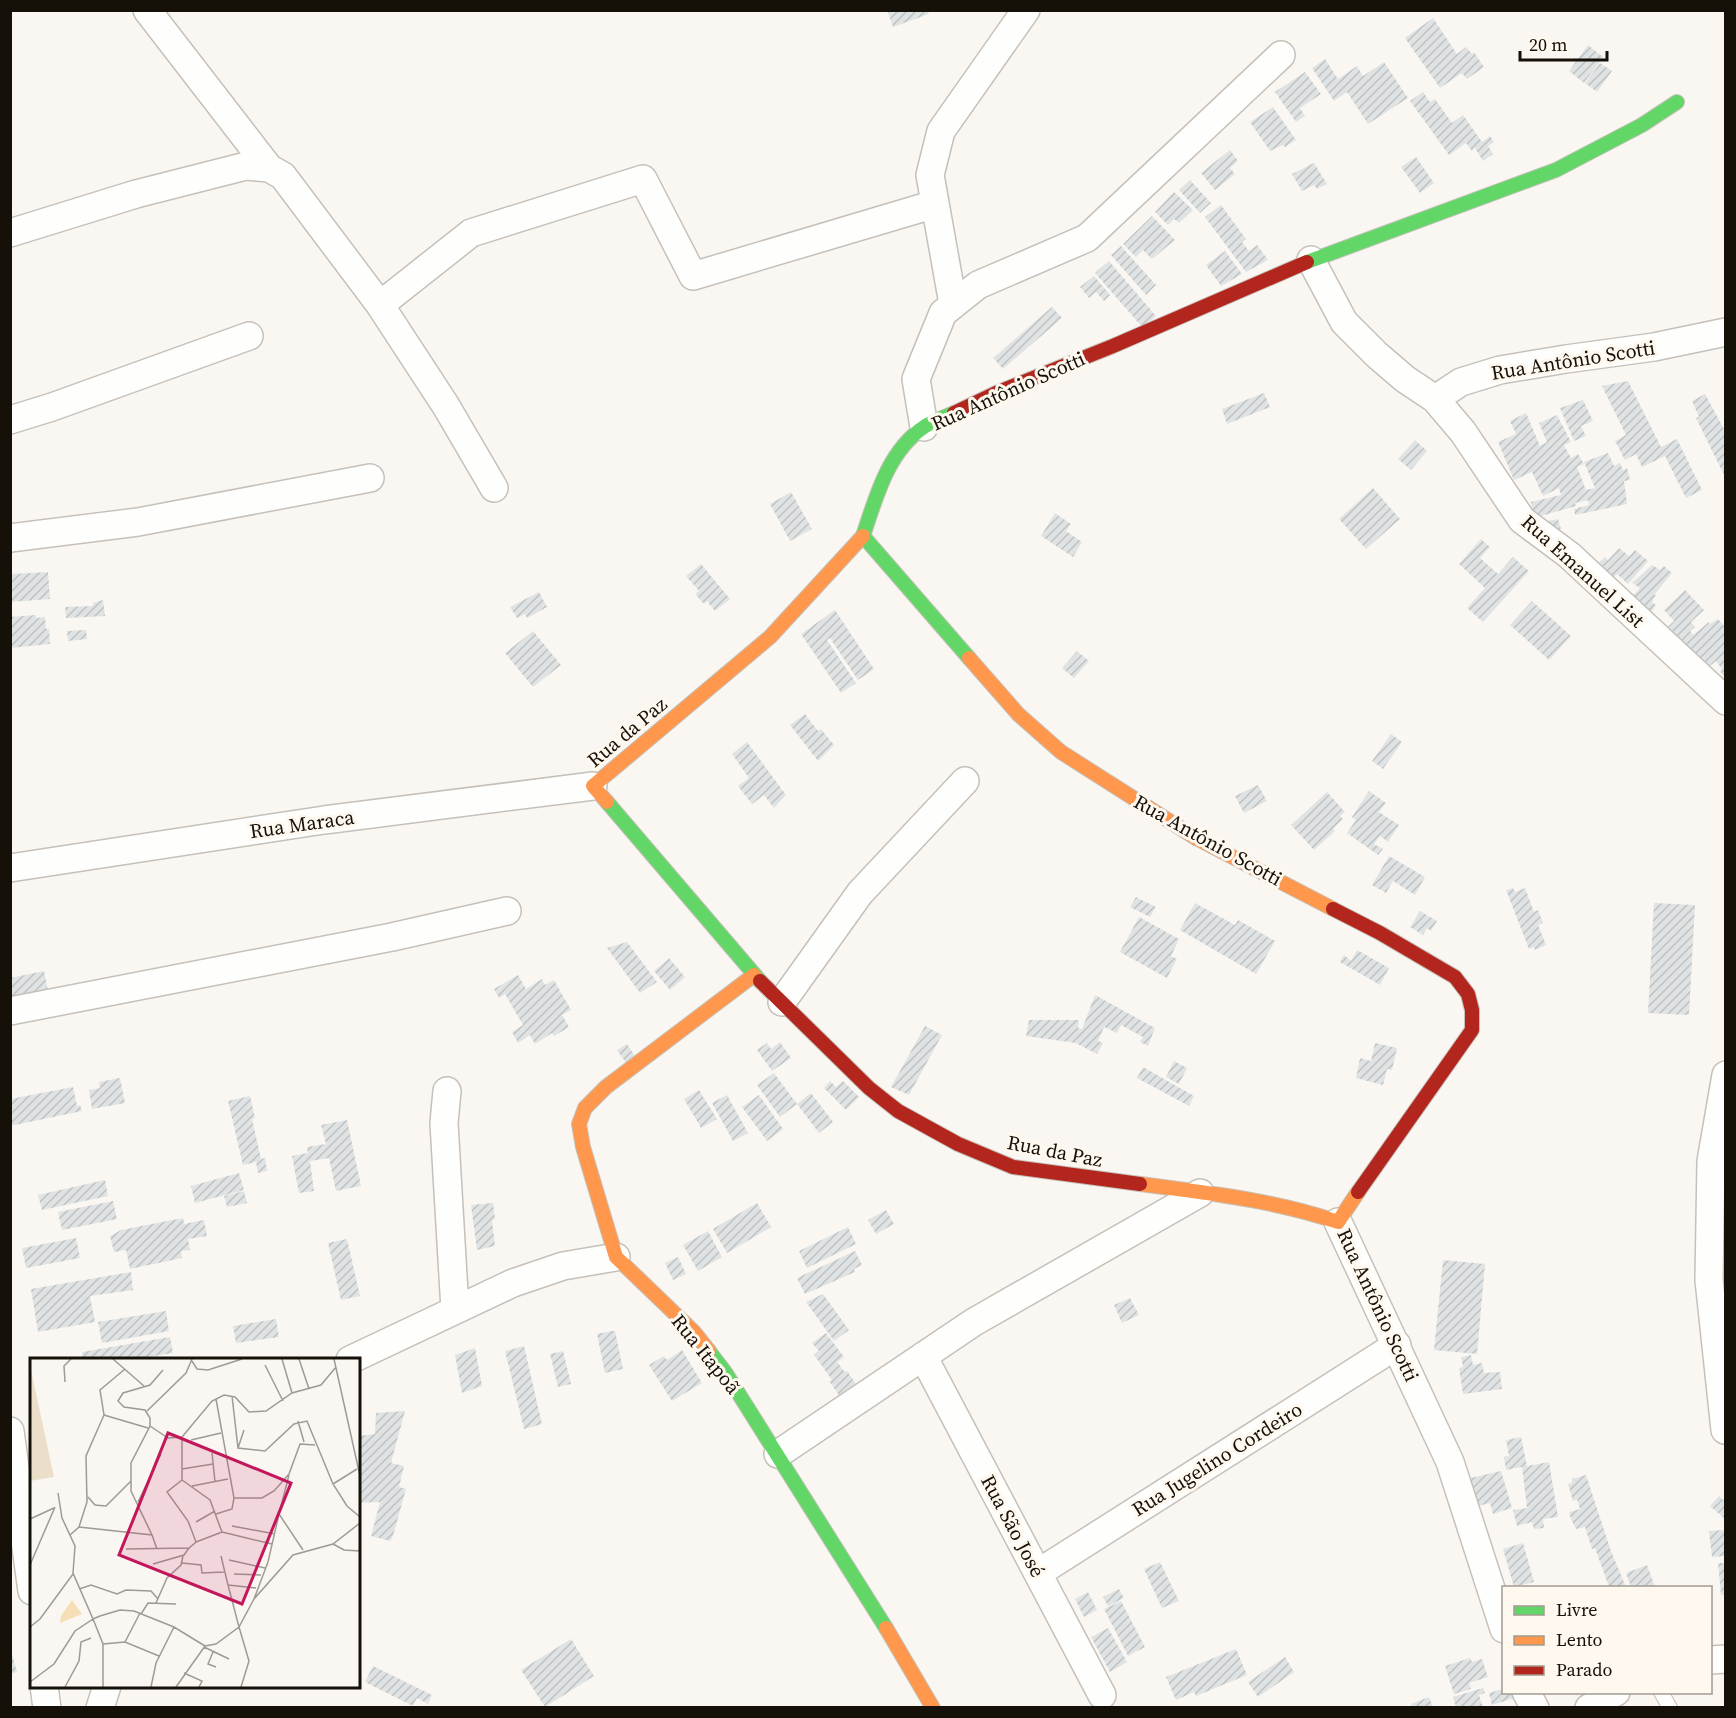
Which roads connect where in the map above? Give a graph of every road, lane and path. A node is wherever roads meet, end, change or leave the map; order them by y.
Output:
1 (147, 10) edge
2 (1026, 10) edge
3 (1281, 55) dead end
4 (1677, 102) dead end
5 (269, 168) junction
6 (935, 204) junction
7 (10, 233) edge
8 (1311, 260) junction
9 (953, 304) junction
10 (380, 305) junction
11 (1725, 332) edge
12 (249, 336) dead end
13 (1435, 399) junction
14 (10, 420) edge
15 (924, 427) junction
16 (370, 478) dead end
17 (494, 488) dead end
18 (863, 536) junction
19 (10, 538) edge
20 (1725, 701) edge
21 (965, 781) dead end
22 (593, 786) junction
23 (10, 868) edge
24 (507, 911) dead end
25 (754, 975) junction
26 (782, 1002) junction
27 (10, 1011) edge
28 (1725, 1075) edge
29 (447, 1091) dead end
30 (1200, 1194) junction
31 (1338, 1221) junction
32 (616, 1257) junction
33 (455, 1310) junction
34 (1397, 1345) junction
35 (923, 1356) junction
36 (352, 1358) edge
37 (1725, 1430) edge
38 (10, 1431) edge
39 (778, 1454) junction
40 (1038, 1573) junction
41 (30, 1576) edge
42 (1502, 1626) edge
43 (44, 1688) edge
44 (106, 1688) edge
45 (1527, 1694) edge
46 (1612, 1694) edge
47 (1662, 1694) edge
48 (1102, 1695) dead end
49 (47, 1707) edge
50 (100, 1707) edge
51 (933, 1707) edge
52 (1535, 1707) edge
53 (1589, 1707) edge
54 (1670, 1707) edge

1 - 5 street
2 - 6 street
3 - 9 street
4 - 8 street, Rua Antônio Scotti
5 - 7 street
5 - 10 street
6 - 9 street
6 - 10 street
8 - 13 street
8 - 15 street, Rua Antônio Scotti
9 - 15 street
10 - 17 street
11 - 13 street, Rua Antônio Scotti
12 - 14 street
13 - 20 street, Rua Emanuel List
15 - 18 street, Rua Antônio Scotti
16 - 19 street
18 - 22 street, Rua da Paz
18 - 31 street, Rua Antônio Scotti
21 - 26 street
22 - 23 street, Rua Maraca
22 - 25 street, Rua da Paz
24 - 27 street
25 - 26 street, Rua da Paz
25 - 32 street
26 - 30 street, Rua da Paz
28 - 37 street
29 - 33 street
30 - 31 street, Rua da Paz
30 - 35 street
31 - 34 street, Rua Antônio Scotti
32 - 33 street
32 - 39 street, Rua Itapoã
33 - 36 street
34 - 40 street, Rua Jugelino Cordeiro
34 - 42 street, Rua Antônio Scotti
35 - 39 street
35 - 40 street, Rua São José
38 - 41 street
39 - 51 street, Rua Itapoã
40 - 48 street, Rua São José
43 - 49 street
44 - 50 street
45 - 52 street
46 - 53 street
47 - 54 lane

